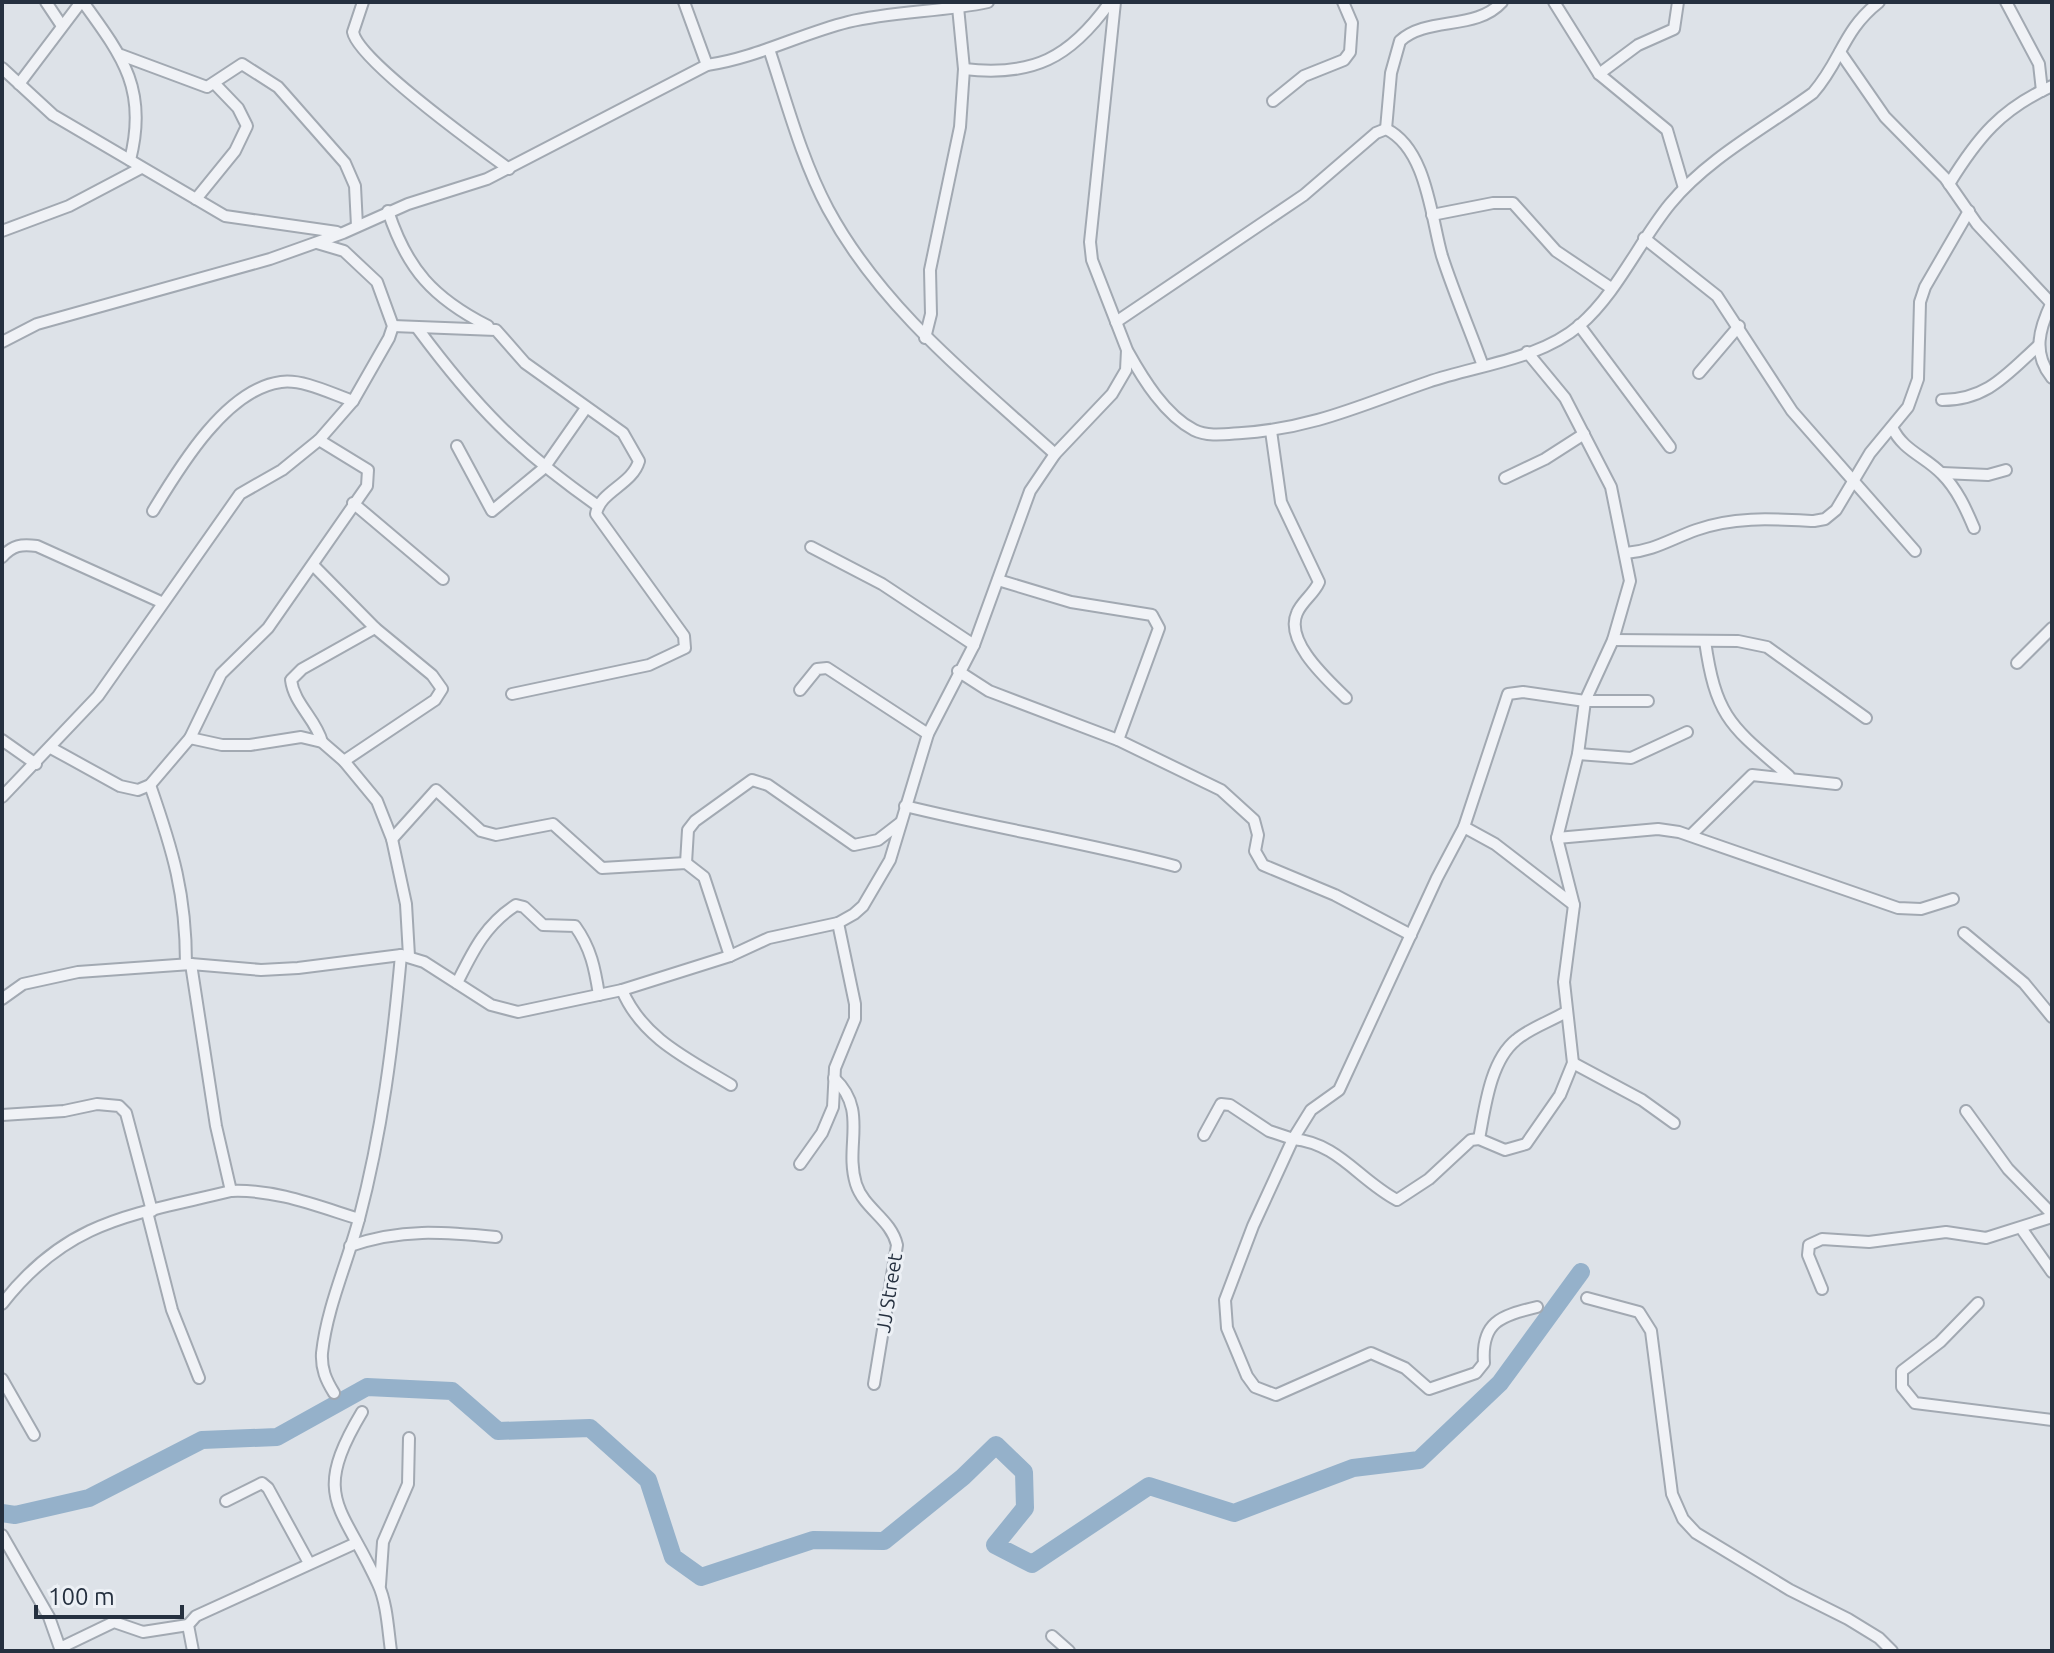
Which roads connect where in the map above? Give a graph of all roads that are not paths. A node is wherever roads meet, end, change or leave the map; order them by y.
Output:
1 (46, 2) edge
2 (82, 2) edge
3 (363, 2) edge
4 (684, 2) edge
5 (988, 2) edge
6 (1112, 2) edge
7 (1343, 2) edge
8 (1502, 2) edge
9 (1554, 2) edge
10 (1678, 2) edge
11 (1879, 2) edge
12 (2006, 2) edge
13 (958, 7) junction
14 (62, 26) junction
15 (769, 49) junction
16 (1840, 52) junction
17 (121, 55) junction
18 (707, 65) junction
19 (2, 68) edge
20 (964, 69) junction
21 (1599, 74) junction
22 (214, 83) junction
23 (19, 84) junction
24 (2047, 89) edge
25 (1273, 101) dead end
26 (1386, 129) junction
27 (130, 160) junction
28 (141, 168) junction
29 (509, 169) junction
30 (1949, 184) junction
31 (1684, 188) junction
32 (196, 199) junction
33 (388, 211) junction
34 (1969, 211) junction
35 (1432, 215) junction
36 (357, 226) junction
37 (2, 231) edge
38 (343, 233) junction
39 (1644, 238) junction
40 (315, 243) junction
41 (1611, 288) junction
42 (2052, 303) edge
43 (1116, 322) junction
44 (1579, 325) junction
45 (393, 326) junction
46 (1739, 326) junction
47 (489, 327) junction
48 (418, 329) junction
49 (925, 338) junction
50 (2, 342) edge
51 (2038, 346) junction
52 (1127, 350) junction
53 (1527, 352) junction
54 (1483, 366) junction
55 (1699, 373) dead end
56 (2052, 378) edge
57 (1942, 400) dead end
58 (353, 401) junction
59 (586, 408) junction
60 (1892, 427) junction
61 (1271, 431) junction
62 (1584, 434) junction
63 (319, 440) junction
64 (457, 446) dead end
65 (1670, 447) dead end
66 (1055, 454) junction
67 (544, 468) junction
68 (2006, 470) dead end
69 (1942, 473) junction
70 (1505, 478) dead end
71 (1853, 481) junction
72 (353, 503) junction
73 (598, 506) junction
74 (153, 511) dead end
75 (1974, 528) dead end
76 (811, 547) dead end
77 (1915, 551) dead end
78 (1626, 553) junction
79 (2, 557) edge
80 (313, 565) junction
81 (443, 579) dead end
82 (998, 580) junction
83 (161, 602) junction
84 (375, 628) junction
85 (2052, 628) edge
86 (1613, 640) junction
87 (1705, 641) junction
88 (974, 645) junction
89 (2017, 663) dead end
90 (958, 671) junction
91 (800, 690) dead end
92 (512, 694) dead end
93 (1346, 698) dead end
94 (1585, 701) junction
95 (1648, 701) dead end
96 (1866, 718) dead end
97 (1687, 732) dead end
98 (928, 734) junction
99 (190, 738) junction
100 (2, 740) edge
101 (1118, 740) junction
102 (322, 742) junction
103 (51, 748) junction
104 (1578, 754) junction
105 (344, 761) junction
106 (36, 764) junction
107 (1791, 777) junction
108 (1836, 784) dead end
109 (150, 785) junction
110 (2, 797) edge
111 (905, 806) junction
112 (902, 822) junction
113 (1464, 827) junction
114 (1692, 834) junction
115 (1557, 838) junction
116 (392, 839) junction
117 (686, 863) junction
118 (1175, 866) dead end
119 (1953, 899) dead end
120 (1574, 905) junction
121 (838, 923) junction
122 (1964, 933) dead end
123 (1411, 935) junction
124 (405, 956) junction
125 (730, 956) junction
126 (189, 964) junction
127 (457, 983) junction
128 (622, 990) junction
129 (599, 995) junction
130 (2, 999) edge
131 (1566, 1012) junction
132 (2052, 1017) edge
133 (1573, 1063) junction
134 (834, 1078) junction
135 (731, 1085) dead end
136 (1966, 1111) dead end
137 (2, 1115) edge
138 (1674, 1123) dead end
139 (1204, 1135) dead end
140 (1293, 1139) junction
141 (1479, 1139) junction
142 (800, 1164) dead end
143 (231, 1191) junction
144 (150, 1211) junction
145 (2052, 1215) edge
146 (359, 1219) junction
147 (2021, 1228) junction
148 (496, 1237) dead end
149 (350, 1246) junction
150 (2052, 1272) edge
151 (1822, 1289) dead end
152 (1587, 1298) dead end
153 (1978, 1303) dead end
154 (2, 1304) edge
155 (1537, 1307) dead end
156 (199, 1378) dead end
157 (2, 1379) edge
158 (874, 1384) dead end
159 (334, 1393) dead end
160 (362, 1412) dead end
161 (2052, 1420) edge
162 (34, 1435) dead end
163 (409, 1438) dead end
164 (226, 1501) dead end
165 (2, 1535) edge
166 (356, 1543) junction
167 (309, 1563) junction
168 (380, 1587) junction
169 (188, 1625) junction
170 (1052, 1636) dead end
171 (61, 1649) edge
172 (193, 1651) edge
173 (391, 1651) edge
174 (1069, 1651) edge
175 (1892, 1651) edge

1 - 14 street
2 - 14 street
2 - 17 street
3 - 29 street
4 - 18 street
5 - 13 street
6 - 20 street
6 - 43 street
7 - 25 street
8 - 26 street
9 - 21 street
10 - 21 street
11 - 16 street
12 - 24 street
13 - 15 street
13 - 20 street
14 - 23 street
15 - 18 street
15 - 49 street
16 - 30 street
16 - 31 street
17 - 22 street
17 - 27 street
18 - 29 street
19 - 23 street
20 - 49 street
21 - 31 street
22 - 32 street
22 - 36 street
23 - 27 street
24 - 30 street
26 - 35 street
26 - 43 street
27 - 28 street
28 - 32 street
28 - 37 street
29 - 33 street
30 - 34 street
31 - 39 street
32 - 38 street
33 - 36 street
33 - 47 street
34 - 42 street
34 - 60 street
35 - 41 street
35 - 54 street
36 - 38 street
38 - 40 street
39 - 41 street
39 - 46 street
40 - 45 street
40 - 50 street
41 - 44 street
42 - 51 street
43 - 52 street
44 - 53 street
44 - 65 street
45 - 48 street
45 - 58 street
46 - 55 street
46 - 71 street
47 - 48 street
47 - 59 street
48 - 67 street
49 - 66 street
51 - 56 street
51 - 57 street
52 - 61 street
52 - 66 street
53 - 54 street
53 - 62 street
54 - 61 street
58 - 63 street
58 - 74 street
59 - 67 street
59 - 73 street
60 - 69 street
60 - 71 street
61 - 93 street
62 - 70 street
62 - 78 street
63 - 72 street
63 - 83 street
64 - 67 street
66 - 82 street
67 - 73 street
68 - 69 street
69 - 75 street
71 - 77 street
71 - 78 street
72 - 80 street
72 - 81 street
73 - 92 street
76 - 88 street
78 - 86 street
79 - 83 street
80 - 84 street
80 - 99 street
82 - 88 street
82 - 101 street
83 - 103 street
84 - 102 street
84 - 105 street
85 - 89 street
86 - 87 street
86 - 94 street
87 - 96 street
87 - 107 street
88 - 90 street
90 - 98 street
90 - 101 street
91 - 98 street
94 - 95 street
94 - 104 street
94 - 113 street
97 - 104 street
98 - 111 street
99 - 102 street
99 - 109 street
100 - 106 street
101 - 123 street
102 - 105 street
103 - 106 street
103 - 109 street
104 - 115 street
105 - 116 street
106 - 110 street
107 - 108 street
107 - 114 street
109 - 126 street
111 - 112 street
111 - 118 street
112 - 117 street
112 - 121 street
113 - 120 street
113 - 123 street
114 - 115 street
114 - 119 street
115 - 120 street
116 - 117 street
116 - 124 street
117 - 125 street
120 - 131 street
121 - 125 street
121 - 134 street
122 - 132 street
123 - 140 street
124 - 126 street
124 - 127 street
124 - 146 street
125 - 128 street
126 - 130 street
126 - 143 street
127 - 129 street
127 - 129 street
128 - 129 street
128 - 135 street
131 - 133 street
131 - 141 street
133 - 138 street
133 - 141 street
134 - 142 street
134 - 158 street, JJ Street
136 - 145 street
137 - 144 street
139 - 140 street
140 - 141 street
140 - 155 street
143 - 144 street
143 - 146 street
144 - 154 street
144 - 156 street
145 - 147 street
146 - 149 street
147 - 150 street
147 - 151 street
148 - 149 street
149 - 159 street
152 - 175 street
153 - 161 street
157 - 162 street
160 - 166 street
163 - 168 street
164 - 167 street
165 - 171 street
166 - 167 street
166 - 168 street
167 - 169 street
168 - 173 street
169 - 171 street
169 - 172 street
170 - 174 street

